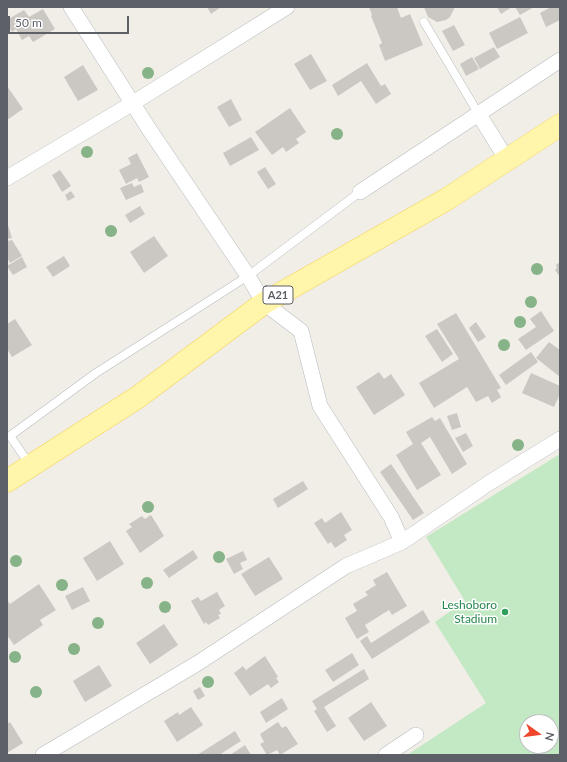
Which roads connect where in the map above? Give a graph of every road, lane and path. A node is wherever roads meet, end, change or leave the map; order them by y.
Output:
1 (71, 7) edge
2 (287, 7) edge
3 (424, 22) dead end
4 (560, 60) edge
5 (133, 103) junction
6 (478, 113) junction
7 (560, 125) edge
8 (507, 160) junction
9 (7, 178) edge
10 (360, 192) joint
11 (248, 276) junction
12 (264, 303) junction
13 (560, 439) edge
14 (30, 466) junction
15 (7, 481) edge
16 (402, 542) junction
17 (416, 735) dead end
18 (43, 755) edge
19 (386, 755) edge

1 - 5 street
2 - 5 street
3 - 6 lane
4 - 6 street
5 - 9 street
5 - 11 street
6 - 8 street
6 - 10 street
7 - 8 main road, A21
8 - 12 main road, A21
10 - 11 lane
11 - 12 street
11 - 14 lane
12 - 14 main road, A21
12 - 16 street
13 - 16 street
14 - 15 main road, A21
16 - 18 street
17 - 19 street

